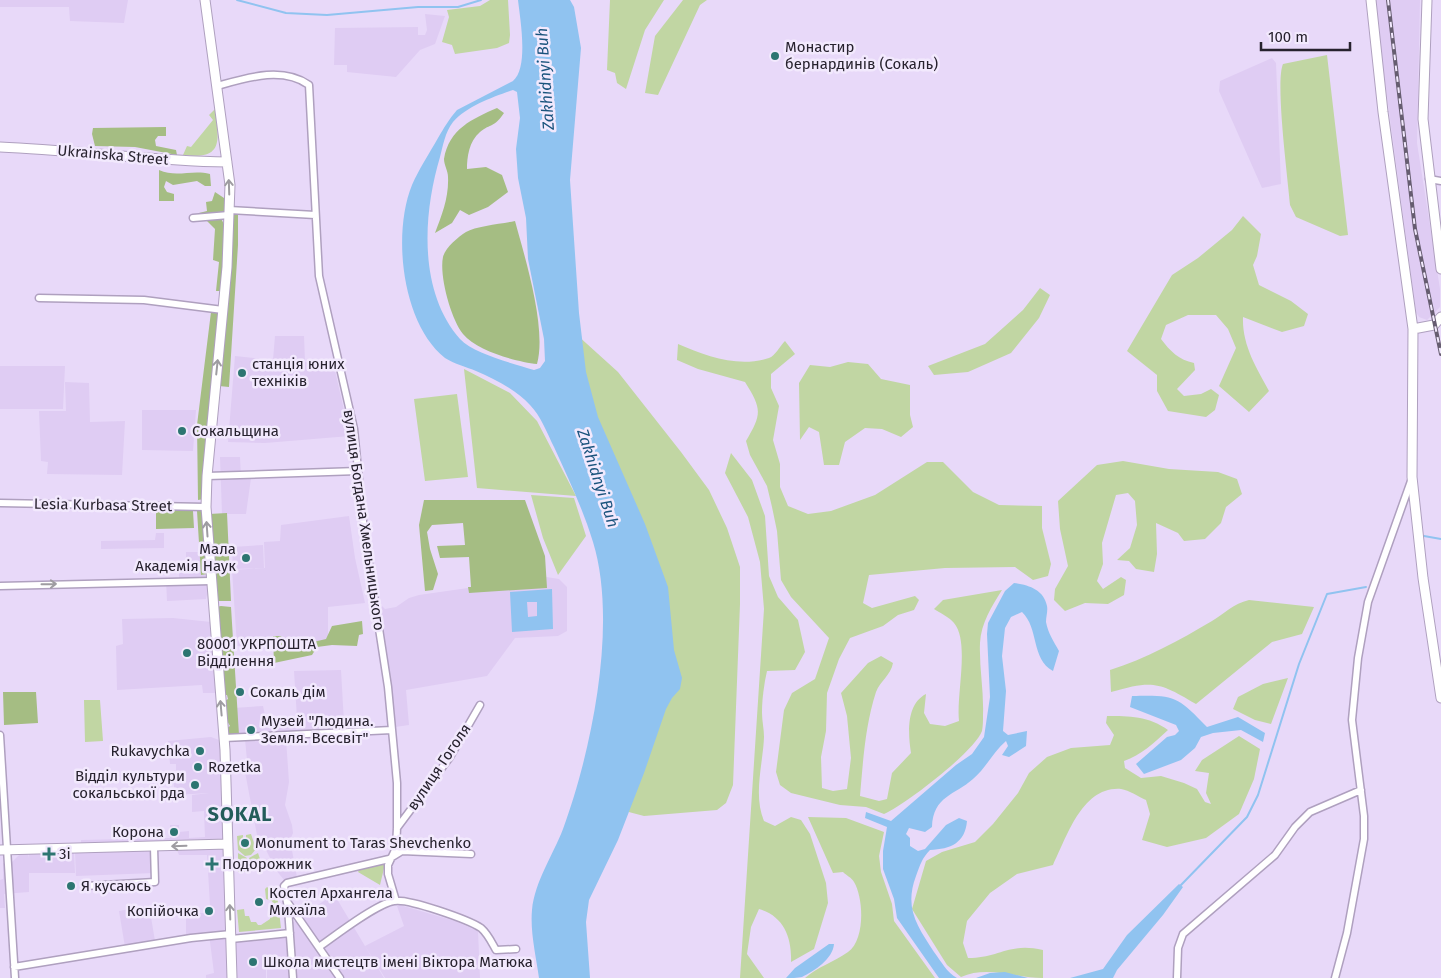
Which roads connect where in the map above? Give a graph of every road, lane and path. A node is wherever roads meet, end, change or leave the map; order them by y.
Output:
1 (204, 0) edge
2 (1371, 0) edge
3 (1427, 0) edge
4 (217, 86) junction
5 (0, 147) edge
6 (227, 162) junction
7 (1429, 179) junction
8 (1441, 181) edge
9 (229, 212) junction
10 (315, 215) junction
11 (193, 218) dead end
12 (1441, 269) edge
13 (39, 298) dead end
14 (223, 310) junction
15 (1441, 317) edge
16 (1413, 329) junction
17 (358, 471) junction
18 (206, 476) junction
19 (1412, 477) junction
20 (0, 503) edge
21 (206, 507) junction
22 (211, 580) junction
23 (0, 586) edge
24 (1441, 698) edge
25 (480, 705) dead end
26 (392, 730) junction
27 (0, 735) edge
28 (224, 738) junction
29 (1361, 790) junction
30 (397, 828) junction
31 (228, 844) junction
32 (154, 847) junction
33 (4, 850) edge
34 (471, 854) dead end
35 (393, 857) junction
36 (85, 886) dead end
37 (396, 900) junction
38 (287, 902) junction
39 (290, 933) junction
40 (231, 936) junction
41 (319, 946) junction
42 (516, 949) dead end
43 (14, 967) junction
44 (14, 978) edge
45 (232, 978) edge
46 (293, 978) edge
47 (340, 978) edge
48 (1177, 978) edge
49 (1335, 978) edge

1 - 4 street
2 - 16 street
3 - 7 street
4 - 6 street
4 - 10 street, вулиця Богдана Хмельницького
5 - 6 street, Ukrainska Street
9 -> 6 street
7 - 8 street
7 - 12 street
9 - 10 street
9 - 11 street
9 - 14 street
10 - 17 street, вулиця Богдана Хмельницького
13 - 14 street
18 -> 14 street
15 - 16 street
16 - 19 street
17 - 18 street
17 - 26 street, вулиця Богдана Хмельницького
18 - 21 street
19 - 24 street
19 - 29 street
20 - 21 street, Lesia Kurbasa Street
22 -> 21 street
23 -> 22 street
28 -> 22 street
25 - 30 street, вулиця Гоголя
26 - 28 street
26 - 30 street, вулиця Богдана Хмельницького
27 - 33 street
28 - 31 street
29 - 48 street
29 - 49 street
30 - 35 street, вулиця Богдана Хмельницького
31 -> 32 street
40 -> 31 street
32 - 33 street
32 - 36 street
33 - 43 street
34 - 35 street
35 - 37 street, вулиця Богдана Хмельницького
35 - 38 street
37 - 41 street
37 - 42 street
38 - 39 street
38 - 41 street
39 - 40 street
39 - 46 street
40 - 43 street
40 - 45 street
41 - 47 street
43 - 44 street

